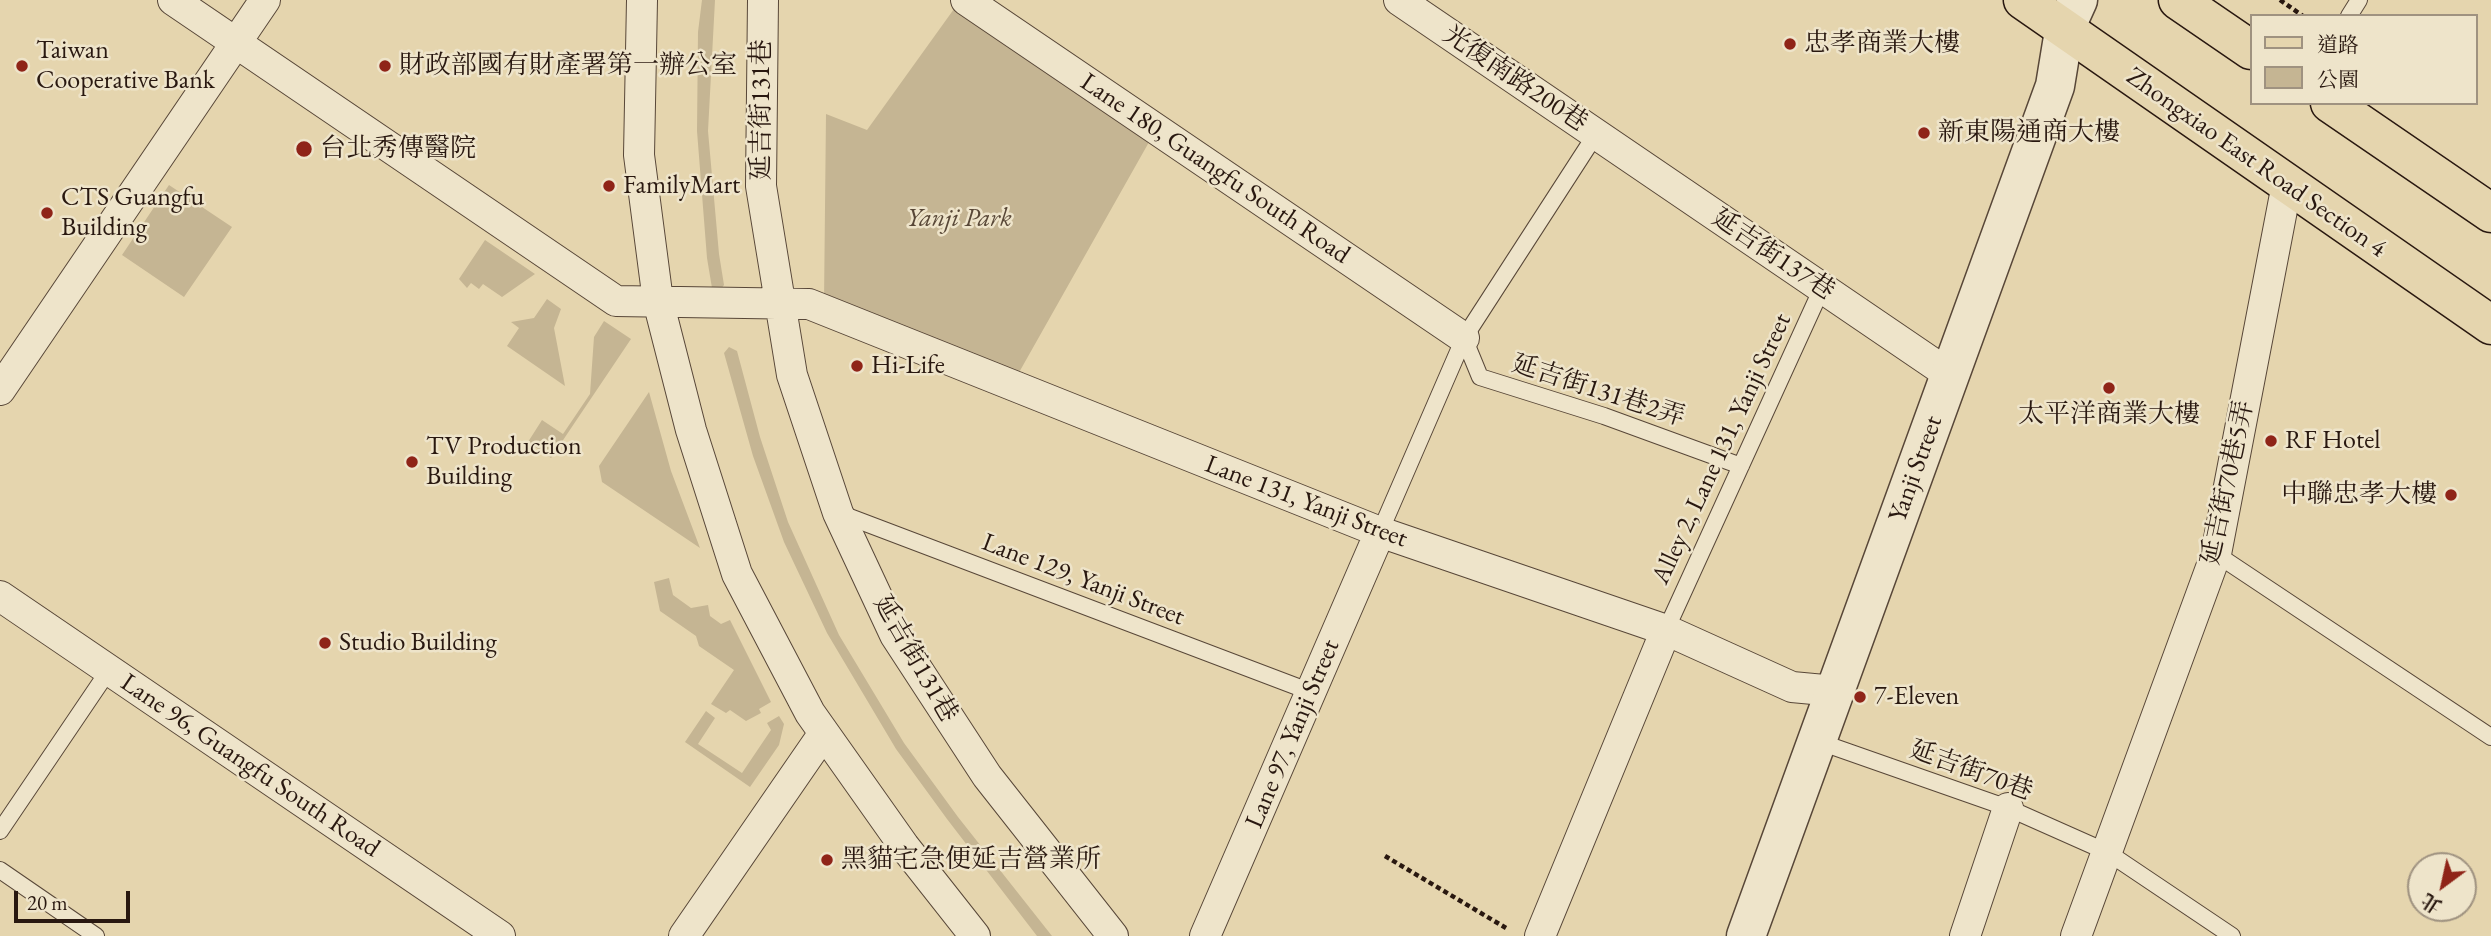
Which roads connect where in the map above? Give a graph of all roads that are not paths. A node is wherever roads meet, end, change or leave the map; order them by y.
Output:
1 (173, 0) edge
2 (265, 0) edge
3 (642, 0) edge
4 (763, 0) edge
5 (966, 0) edge
6 (1399, 0) edge
7 (2023, 0) edge
8 (2178, 0) edge
9 (2071, 15) edge
10 (236, 43) junction
11 (2250, 49) edge
12 (2333, 105) edge
13 (1596, 134) junction
14 (2287, 184) junction
15 (2491, 213) edge
16 (1822, 288) junction
17 (658, 302) junction
18 (780, 303) junction
19 (2491, 325) edge
20 (1464, 338) junction
21 (1950, 375) junction
22 (0, 390) edge
23 (1741, 466) junction
24 (838, 513) junction
25 (1380, 532) junction
26 (2216, 555) junction
27 (0, 596) edge
28 (1666, 630) junction
29 (109, 670) junction
30 (1835, 691) junction
31 (1311, 692) junction
32 (824, 733) junction
33 (2491, 737) edge
34 (1817, 741) junction
35 (2008, 807) junction
36 (0, 831) edge
37 (2107, 852) junction
38 (0, 870) edge
39 (96, 936) edge
40 (500, 936) edge
41 (684, 936) edge
42 (975, 936) edge
43 (1113, 936) edge
44 (1205, 936) edge
45 (1540, 936) edge
46 (1746, 936) edge
47 (1965, 936) edge
48 (2076, 936) edge
49 (2232, 936) edge

1 - 10 street
2 - 10 street
3 - 17 street
4 - 18 street, 延吉街131巷
5 - 20 street, Lane 180, Guangfu South Road
6 - 13 street, 光復南路200巷
7 - 9 main road, Zhongxiao East Road Section 4
8 - 11 main road
9 - 14 main road, Zhongxiao East Road Section 4
9 - 21 street, Yanji Street
10 - 17 street
10 - 22 street
12 - 15 main road
13 - 16 street, 延吉街137巷
13 - 20 lane
14 - 19 main road, Zhongxiao East Road Section 4
14 - 26 street, 延吉街70巷5弄
16 - 21 street, 延吉街137巷
16 - 23 lane, Alley 2, Lane 131, Yanji Street
17 - 18 street
17 - 32 street
18 - 24 street, 延吉街131巷
18 - 25 street, Lane 131, Yanji Street
20 - 23 lane, 延吉街131巷2弄
20 - 25 lane
21 - 30 street, Yanji Street
23 - 28 lane, Alley 2, Lane 131, Yanji Street
24 - 31 lane, Lane 129, Yanji Street
24 - 43 street, 延吉街131巷
25 - 28 street, Lane 131, Yanji Street
25 - 31 street, Lane 97, Yanji Street
26 - 33 lane
26 - 37 street, 延吉街70巷5弄
27 - 29 street, Lane 96, Guangfu South Road
28 - 30 street, Lane 131, Yanji Street
28 - 45 street
29 - 36 lane
29 - 40 street, Lane 96, Guangfu South Road
30 - 34 street, Yanji Street
31 - 44 street, Lane 97, Yanji Street
32 - 41 street
32 - 42 street
34 - 35 lane, 延吉街70巷
34 - 46 street, Yanji Street
35 - 37 lane, 延吉街70巷
35 - 47 street
37 - 48 street, 延吉街70巷5弄
37 - 49 lane, 延吉街70巷
38 - 39 lane

